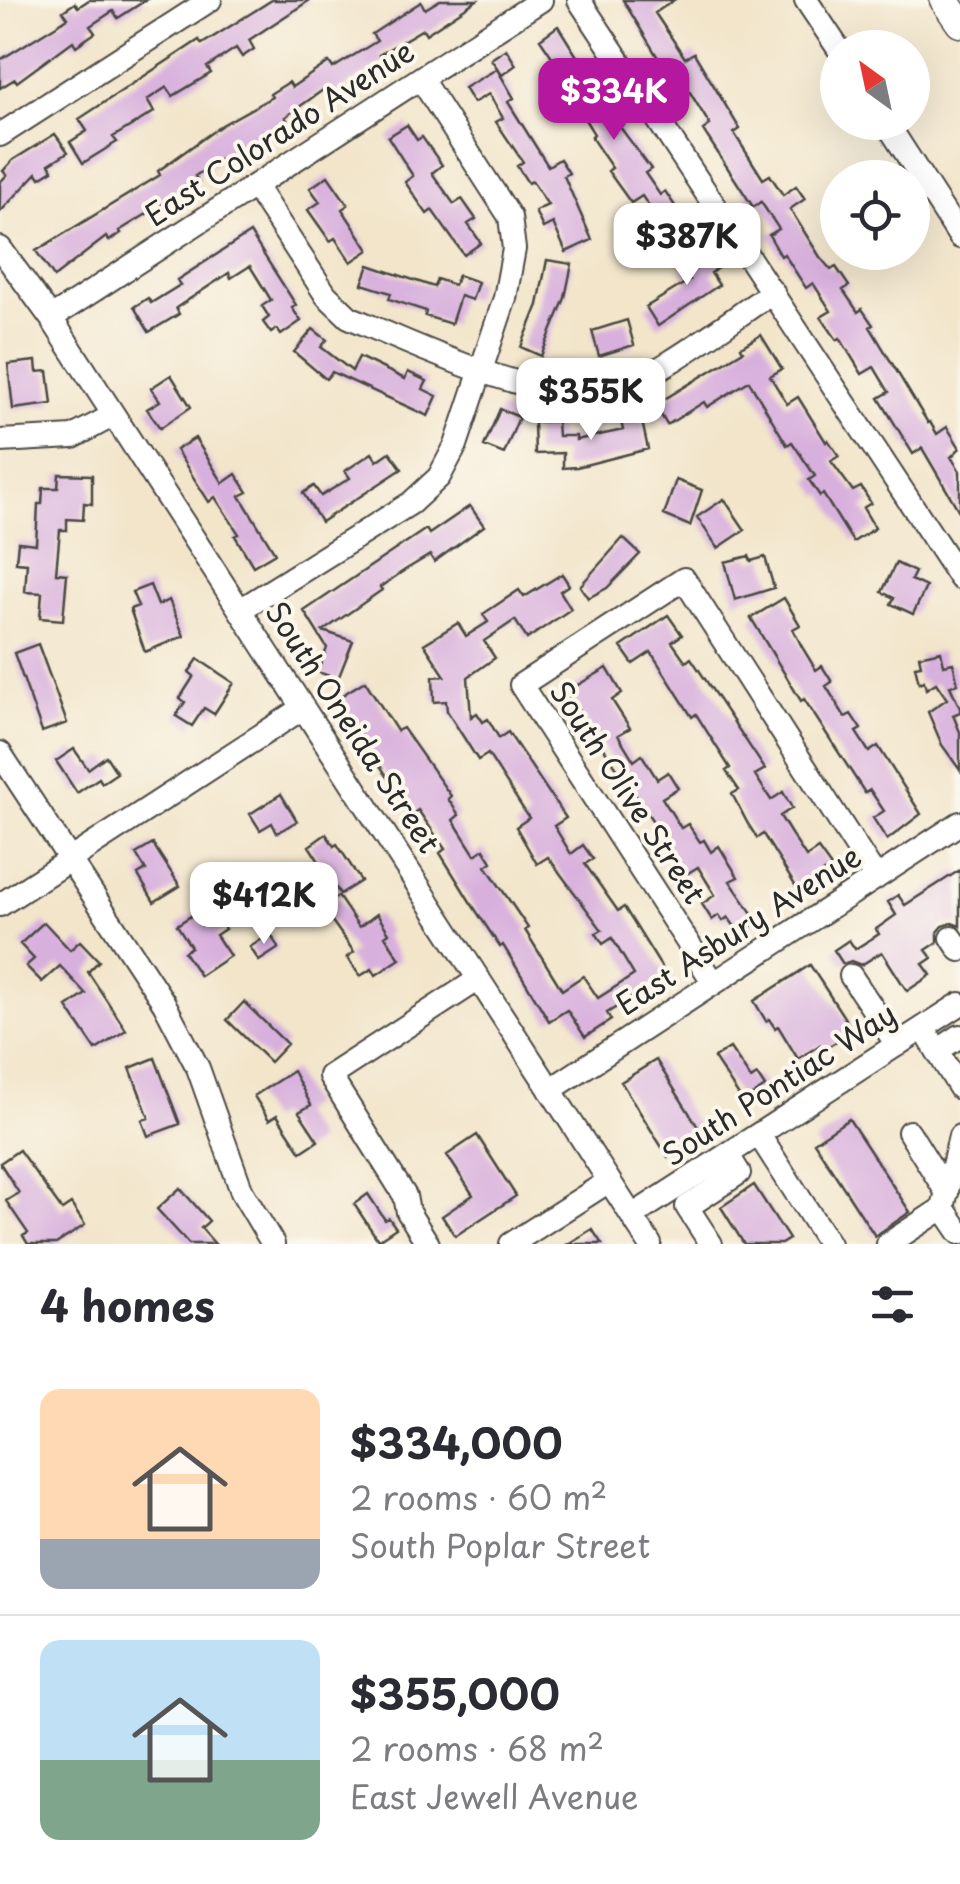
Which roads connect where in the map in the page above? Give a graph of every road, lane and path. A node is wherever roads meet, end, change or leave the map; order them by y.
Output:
1 (210, 0) edge
2 (542, 0) edge
3 (579, 0) edge
4 (806, 0) edge
5 (944, 0) edge
6 (960, 23) edge
7 (826, 30) edge
8 (422, 79) junction
9 (0, 135) edge
10 (898, 140) edge
11 (255, 186) junction
12 (960, 236) edge
13 (0, 248) edge
14 (773, 292) junction
15 (51, 318) junction
16 (481, 369) junction
17 (112, 416) junction
18 (0, 441) edge
19 (960, 578) edge
20 (240, 610) junction
21 (303, 708) junction
22 (0, 753) edge
23 (960, 823) edge
24 (68, 861) junction
25 (876, 878) junction
26 (0, 905) edge
27 (852, 976) dead end
28 (479, 980) junction
29 (714, 983) junction
30 (960, 1004) edge
31 (923, 1028) junction
32 (960, 1036) edge
33 (896, 1045) junction
34 (937, 1050) junction
35 (960, 1088) edge
36 (550, 1090) junction
37 (909, 1132) dead end
38 (758, 1135) junction
39 (960, 1136) edge
40 (728, 1155) junction
41 (609, 1181) junction
42 (945, 1200) junction
43 (632, 1216) junction
44 (960, 1233) edge
45 (273, 1244) edge
46 (428, 1244) edge
47 (511, 1244) edge
48 (650, 1244) edge
49 (711, 1244) edge
50 (829, 1244) edge
51 (888, 1244) edge

1 - 9 street
2 - 8 street, East Colorado Avenue
3 - 14 street
4 - 7 street
5 - 6 main road
8 - 11 street, East Colorado Avenue
8 - 16 street
10 - 12 street
11 - 15 street, East Colorado Avenue
11 - 16 street
13 - 15 street, South Oneida Street
14 - 16 street
14 - 19 street
15 - 17 street, South Oneida Street
16 - 20 street
17 - 18 street
17 - 20 street, South Oneida Street
20 - 21 street, South Oneida Street
21 - 24 street
21 - 28 street, South Oneida Street
22 - 24 street
23 - 25 street, East Asbury Avenue
24 - 26 street
24 - 45 street
25 - 29 street, East Asbury Avenue
25 - 29 street, South Olive Street
27 - 33 street
28 - 36 street, South Oneida Street
28 - 46 street
29 - 36 street, East Asbury Avenue
30 - 31 street, South Pontiac Way
31 - 33 street, South Pontiac Way
31 - 34 street
32 - 34 street
33 - 38 street, South Pontiac Way
34 - 35 street
36 - 41 street, South Oneida Street
37 - 42 street
38 - 40 street, South Pontiac Way
38 - 50 street
39 - 42 street
40 - 43 street, South Pontiac Way
40 - 49 street
41 - 43 street, South Oneida Street
41 - 47 street
42 - 44 street
42 - 51 street
43 - 48 street, South Oneida Street

